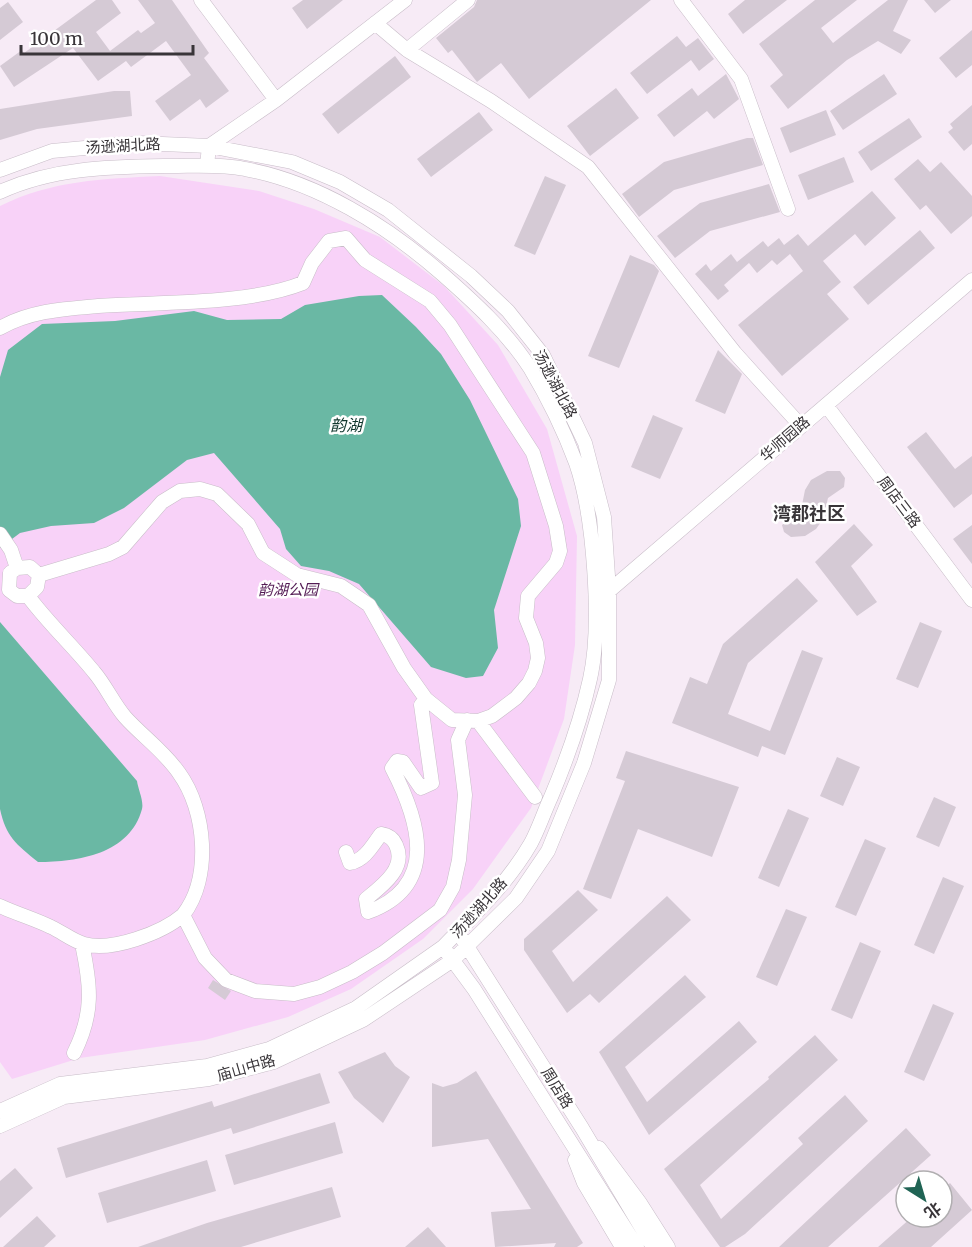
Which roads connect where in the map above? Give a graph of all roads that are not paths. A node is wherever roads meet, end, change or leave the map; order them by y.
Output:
1 (201, 0) edge
2 (405, 0) edge
3 (468, 0) edge
4 (681, 0) edge
5 (375, 23) junction
6 (406, 50) junction
7 (276, 100) junction
8 (209, 146) junction
9 (207, 166) junction
10 (0, 170) edge
11 (0, 192) edge
12 (788, 209) dead end
13 (972, 280) edge
14 (0, 328) edge
15 (826, 405) junction
16 (801, 426) junction
17 (0, 534) edge
18 (17, 568) junction
19 (39, 576) junction
20 (602, 590) junction
21 (28, 596) junction
22 (972, 600) edge
23 (426, 699) junction
24 (472, 721) junction
25 (535, 797) dead end
26 (346, 852) dead end
27 (0, 906) edge
28 (183, 915) junction
29 (457, 932) junction
30 (82, 944) junction
31 (468, 946) junction
32 (443, 947) junction
33 (453, 960) junction
34 (74, 1053) dead end
35 (0, 1111) edge
36 (0, 1126) edge
37 (582, 1128) junction
38 (566, 1138) junction
39 (623, 1213) junction
40 (622, 1247) edge
41 (637, 1247) edge
42 (653, 1247) edge
43 (668, 1247) edge

1 - 7 street
2 - 5 street
3 - 6 street
4 - 12 street
5 - 6 street
5 - 7 street
6 - 16 street
7 - 8 street
8 - 9 street
8 - 10 street, 汤逊湖北路
8 - 20 street, 汤逊湖北路
9 - 11 street, 汤逊湖北路
9 - 20 street, 汤逊湖北路
13 - 15 street, 华师园路
14 - 24 street
15 - 16 street, 华师园路
15 - 22 street, 周店三路
16 - 20 street, 华师园路
17 - 18 street
18 - 19 street
18 - 21 street
19 - 21 street
19 - 23 street
20 - 29 street, 汤逊湖北路
20 - 31 street, 汤逊湖北路
21 - 28 street
23 - 24 street
23 - 26 street
24 - 25 street
24 - 28 street
27 - 30 street
28 - 30 street
29 - 31 street, 周店路
29 - 32 street, 汤逊湖北路
30 - 34 street
31 - 33 street, 庙山中路
31 - 37 street, 周店路
32 - 33 street, 汤逊湖北路
32 - 35 street, 庙山中路
33 - 36 street, 庙山中路
33 - 38 street, 周店路
37 - 39 street, 周店路
37 - 43 street
38 - 39 street, 周店路
38 - 40 street
39 - 41 street, 周店路
39 - 42 street, 周店路

